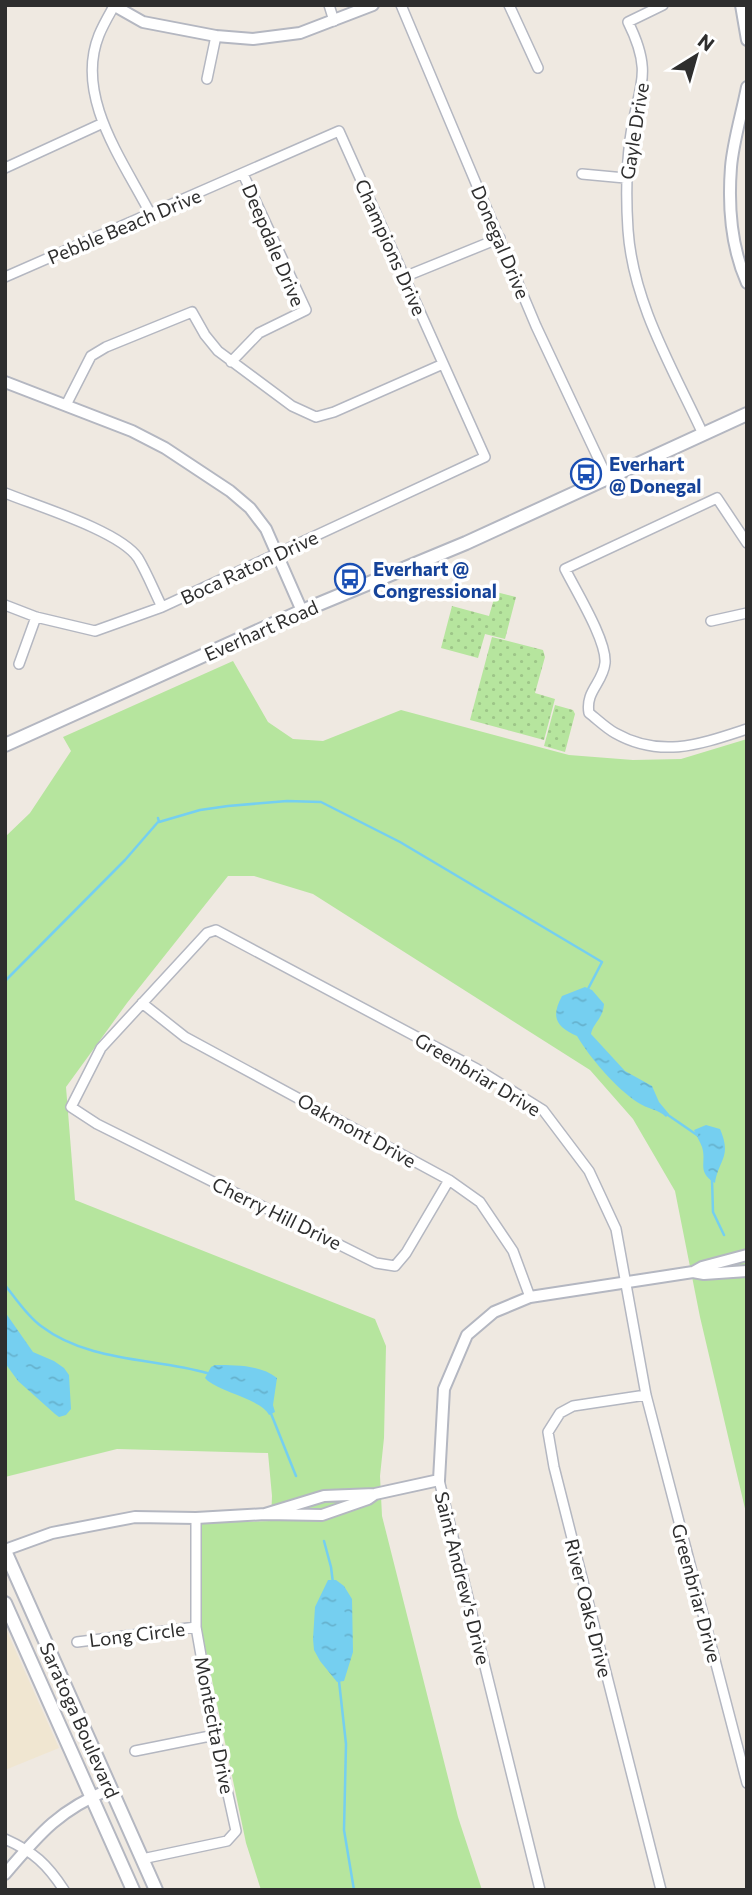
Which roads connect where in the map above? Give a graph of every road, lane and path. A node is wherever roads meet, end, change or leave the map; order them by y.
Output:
1 (329, 5) edge
2 (373, 5) edge
3 (401, 5) edge
4 (509, 5) edge
5 (663, 5) edge
6 (741, 5) edge
7 (114, 6) edge
8 (334, 20) junction
9 (215, 36) junction
10 (747, 40) edge
11 (538, 68) dead end
12 (208, 79) dead end
13 (747, 88) edge
14 (103, 123) junction
15 (744, 124) edge
16 (5, 168) edge
17 (243, 174) junction
18 (582, 174) dead end
19 (625, 178) junction
20 (151, 215) junction
21 (500, 238) junction
22 (5, 277) edge
23 (404, 277) junction
24 (747, 283) edge
25 (231, 362) junction
26 (443, 363) junction
27 (5, 382) edge
28 (66, 405) junction
29 (747, 414) edge
30 (704, 434) junction
31 (485, 457) joint
32 (607, 477) junction
33 (5, 493) edge
34 (747, 543) edge
35 (277, 554) junction
36 (5, 605) edge
37 (162, 607) junction
38 (302, 611) junction
39 (747, 613) edge
40 (36, 617) junction
41 (711, 621) dead end
42 (19, 664) dead end
43 (747, 729) edge
44 (5, 745) edge
45 (142, 1003) junction
46 (71, 1107) joint
47 (449, 1180) junction
48 (747, 1255) edge
49 (747, 1271) edge
50 (693, 1272) junction
51 (626, 1282) junction
52 (530, 1297) junction
53 (646, 1395) junction
54 (439, 1480) junction
55 (375, 1494) junction
56 (265, 1514) junction
57 (196, 1518) junction
58 (5, 1550) edge
59 (5, 1603) edge
60 (196, 1627) junction
61 (77, 1642) dead end
62 (215, 1735) junction
63 (135, 1751) dead end
64 (747, 1783) edge
65 (110, 1789) junction
66 (92, 1796) junction
67 (5, 1839) edge
68 (27, 1849) junction
69 (142, 1859) junction
70 (5, 1874) edge
71 (64, 1890) edge
72 (133, 1890) edge
73 (156, 1890) edge
74 (540, 1890) edge
75 (661, 1890) edge

1 - 8 street
2 - 8 street
3 - 21 street, Donegal Drive
4 - 11 street
5 - 19 street, Gayle Drive
6 - 10 street
7 - 9 street
7 - 14 street
8 - 9 street
9 - 12 street
13 - 15 street
14 - 16 street
14 - 20 street
15 - 24 street
17 - 20 street, Pebble Beach Drive
17 - 23 street, Champions Drive
17 - 25 street, Deepdale Drive
18 - 19 street
19 - 30 street, Gayle Drive
20 - 22 street, Pebble Beach Drive
21 - 23 street
21 - 32 street, Donegal Drive
23 - 26 street, Champions Drive
25 - 26 street
25 - 28 street
26 - 31 street, Champions Drive
27 - 28 street
28 - 35 street
29 - 30 main road, Everhart Road
30 - 32 main road, Everhart Road
31 - 35 street, Boca Raton Drive
32 - 38 main road, Everhart Road
33 - 37 street
34 - 43 street
35 - 37 street, Boca Raton Drive
35 - 38 street
36 - 40 street, Boca Raton Drive
37 - 40 street, Boca Raton Drive
38 - 44 main road, Everhart Road
39 - 41 street
40 - 42 street
45 - 46 street, Greenbriar Drive
45 - 47 street, Oakmont Drive
45 - 51 street, Greenbriar Drive
46 - 47 street, Cherry Hill Drive
47 - 52 street, Oakmont Drive
48 - 50 street, Saint Andrew's Drive
49 - 50 street, Saint Andrew's Drive
50 - 51 street, Saint Andrew's Drive
51 - 52 street, Saint Andrew's Drive
51 - 53 street, Greenbriar Drive
52 - 54 street, Saint Andrew's Drive
53 - 64 street, Greenbriar Drive
53 - 75 street, River Oaks Drive
54 - 55 street
54 - 74 street, Saint Andrew's Drive
55 - 56 street
55 - 56 street
56 - 57 street
57 - 58 street
57 - 60 street, Montecita Drive
58 - 65 main road, Saratoga Boulevard
59 - 66 main road, Saratoga Boulevard
60 - 61 street, Long Circle
60 - 62 street, Montecita Drive
62 - 63 street
62 - 69 street, Montecita Drive
65 - 66 street
65 - 69 main road, Saratoga Boulevard
66 - 68 street
66 - 72 main road, Saratoga Boulevard
67 - 68 street
68 - 70 street
68 - 71 street
69 - 73 main road, Saratoga Boulevard

